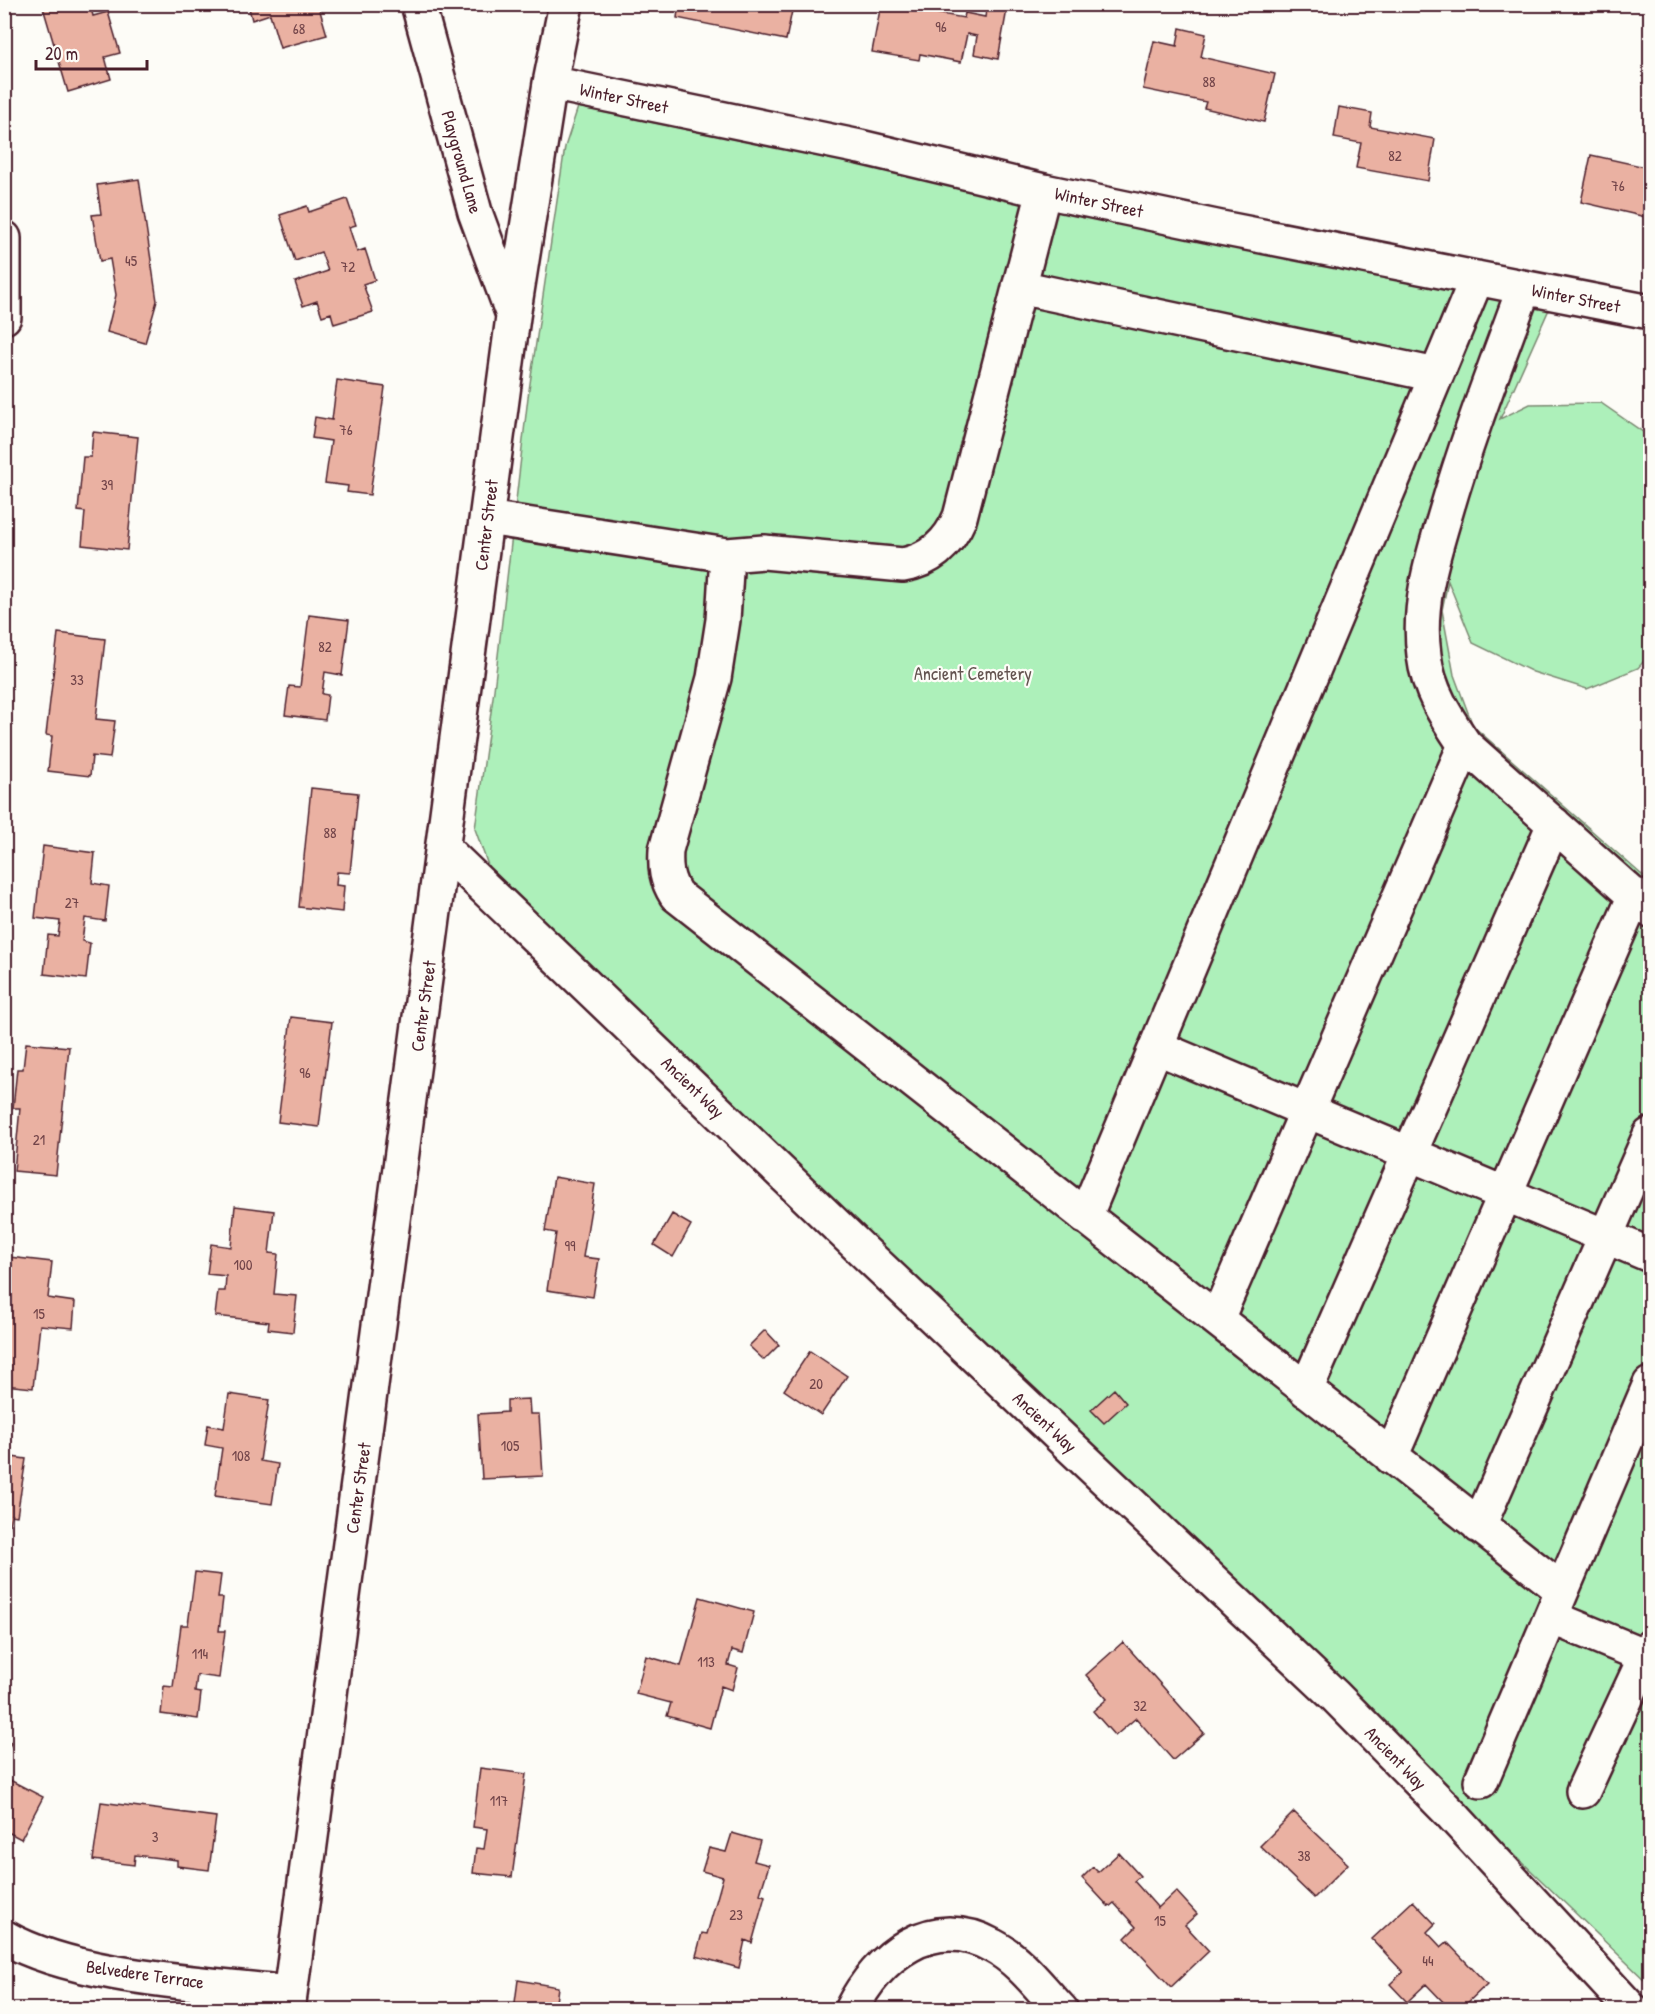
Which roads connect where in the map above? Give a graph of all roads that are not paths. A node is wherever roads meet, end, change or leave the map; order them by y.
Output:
1 (418, 4) edge
2 (566, 4) edge
3 (550, 83) junction
4 (1044, 190) junction
5 (4, 238) edge
6 (1477, 278) junction
7 (1019, 287) junction
8 (1524, 288) junction
9 (1650, 312) edge
10 (4, 316) edge
11 (513, 317) junction
12 (1436, 375) junction
13 (487, 518) junction
14 (727, 555) junction
15 (1465, 745) junction
16 (1554, 824) junction
17 (444, 849) junction
18 (1643, 903) edge
19 (1156, 1047) junction
20 (1308, 1111) junction
21 (1650, 1135) edge
22 (1410, 1154) junction
23 (1506, 1194) junction
24 (1085, 1217) junction
25 (1606, 1236) junction
26 (1650, 1255) edge
27 (1216, 1320) junction
28 (1650, 1383) edge
29 (1306, 1390) junction
30 (1391, 1457) junction
31 (1479, 1526) junction
32 (1557, 1604) junction
33 (1649, 1654) edge
34 (1481, 1781) dead end
35 (1583, 1791) dead end
36 (4, 1937) edge
37 (289, 2001) edge
38 (851, 2010) edge
39 (1061, 2010) edge
40 (1632, 2010) edge

1 - 11 street, Playground Lane
2 - 3 street, Center Street
3 - 4 street, Winter Street
3 - 11 street, Center Street
4 - 6 street, Winter Street
4 - 7 street
5 - 10 street
6 - 8 street, Winter Street
6 - 12 street
7 - 12 street
7 - 14 street
8 - 9 street, Winter Street
8 - 15 street
11 - 13 street, Center Street
12 - 19 street
13 - 14 street
13 - 17 street, Center Street
14 - 24 street
15 - 16 street
15 - 20 street
16 - 18 street
16 - 22 street
17 - 37 street, Center Street
17 - 40 street, Ancient Way
18 - 23 street
19 - 20 street
19 - 24 street
20 - 22 street
20 - 27 street
21 - 25 street
22 - 23 street
22 - 29 street
23 - 25 street
23 - 30 street
24 - 27 street
25 - 26 street
25 - 31 street
27 - 29 street
28 - 32 street
29 - 30 street
30 - 31 street
31 - 32 street
32 - 33 street
32 - 34 street
33 - 35 street
36 - 37 street, Belvedere Terrace
38 - 39 street

